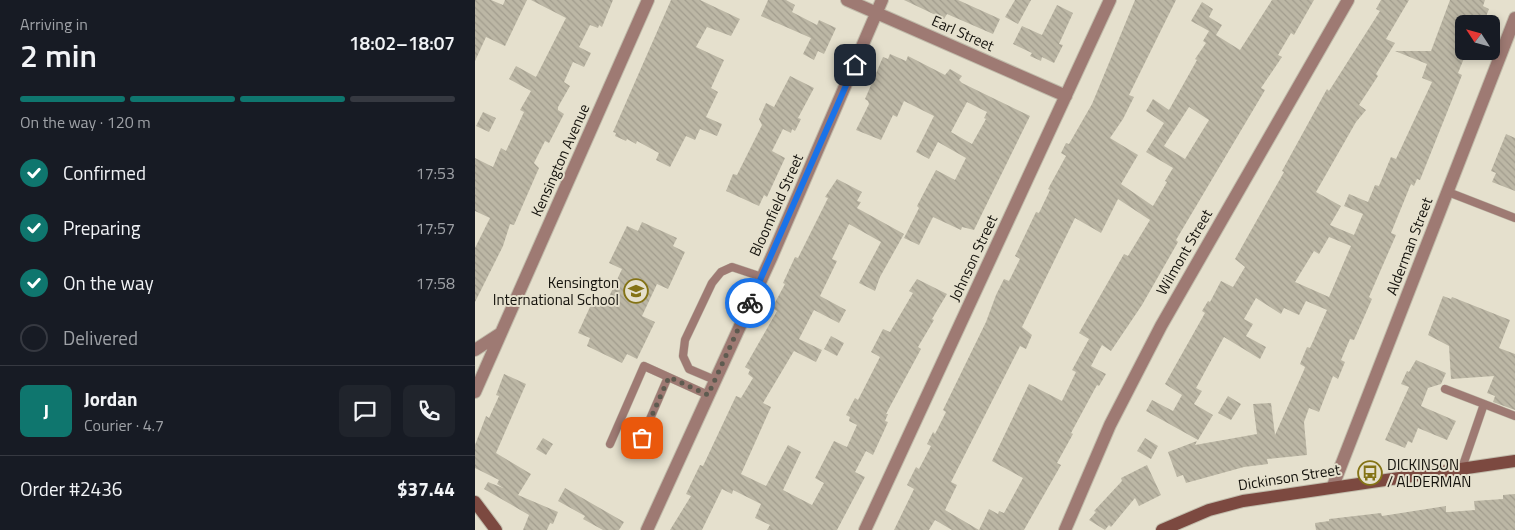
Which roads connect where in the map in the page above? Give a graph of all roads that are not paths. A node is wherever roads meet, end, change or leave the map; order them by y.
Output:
1 (648, 0) edge
2 (847, 0) edge
3 (882, 0) edge
4 (1110, 0) edge
5 (1348, 0) edge
6 (877, 13) junction
7 (1515, 18) edge
8 (1066, 96) junction
9 (1447, 192) junction
10 (1515, 218) edge
11 (762, 277) junction
12 (501, 334) junction
13 (475, 350) edge
14 (669, 377) junction
15 (715, 380) junction
16 (1445, 389) dead end
17 (475, 392) edge
18 (708, 395) junction
19 (1484, 404) junction
20 (1515, 416) edge
21 (610, 444) dead end
22 (635, 454) dead end
23 (1515, 461) edge
24 (1462, 468) junction
25 (1333, 486) junction
26 (475, 502) edge
27 (1171, 528) edge
28 (496, 530) edge
29 (647, 530) edge
30 (865, 530) edge
31 (1065, 530) edge

1 - 12 street, Kensington Avenue
2 - 6 street, Earl Street
3 - 6 street, Bloomfield Street
4 - 8 street, Johnson Street
5 - 31 street, Wilmont Street
6 - 8 street, Earl Street
6 - 11 street, Bloomfield Street
7 - 9 street, Alderman Street
8 - 30 street, Johnson Street
9 - 10 lane
9 - 25 street, Alderman Street
11 - 15 street, Bloomfield Street
11 - 15 lane
12 - 13 street
12 - 17 street, Kensington Avenue
14 - 18 lane
14 - 21 lane
14 - 22 lane
15 - 18 street, Bloomfield Street
16 - 19 lane
18 - 29 street, Bloomfield Street
19 - 20 lane
19 - 24 lane
23 - 24 main road, Dickinson Street
24 - 25 main road, Dickinson Street
25 - 27 main road, Dickinson Street
26 - 28 main road

